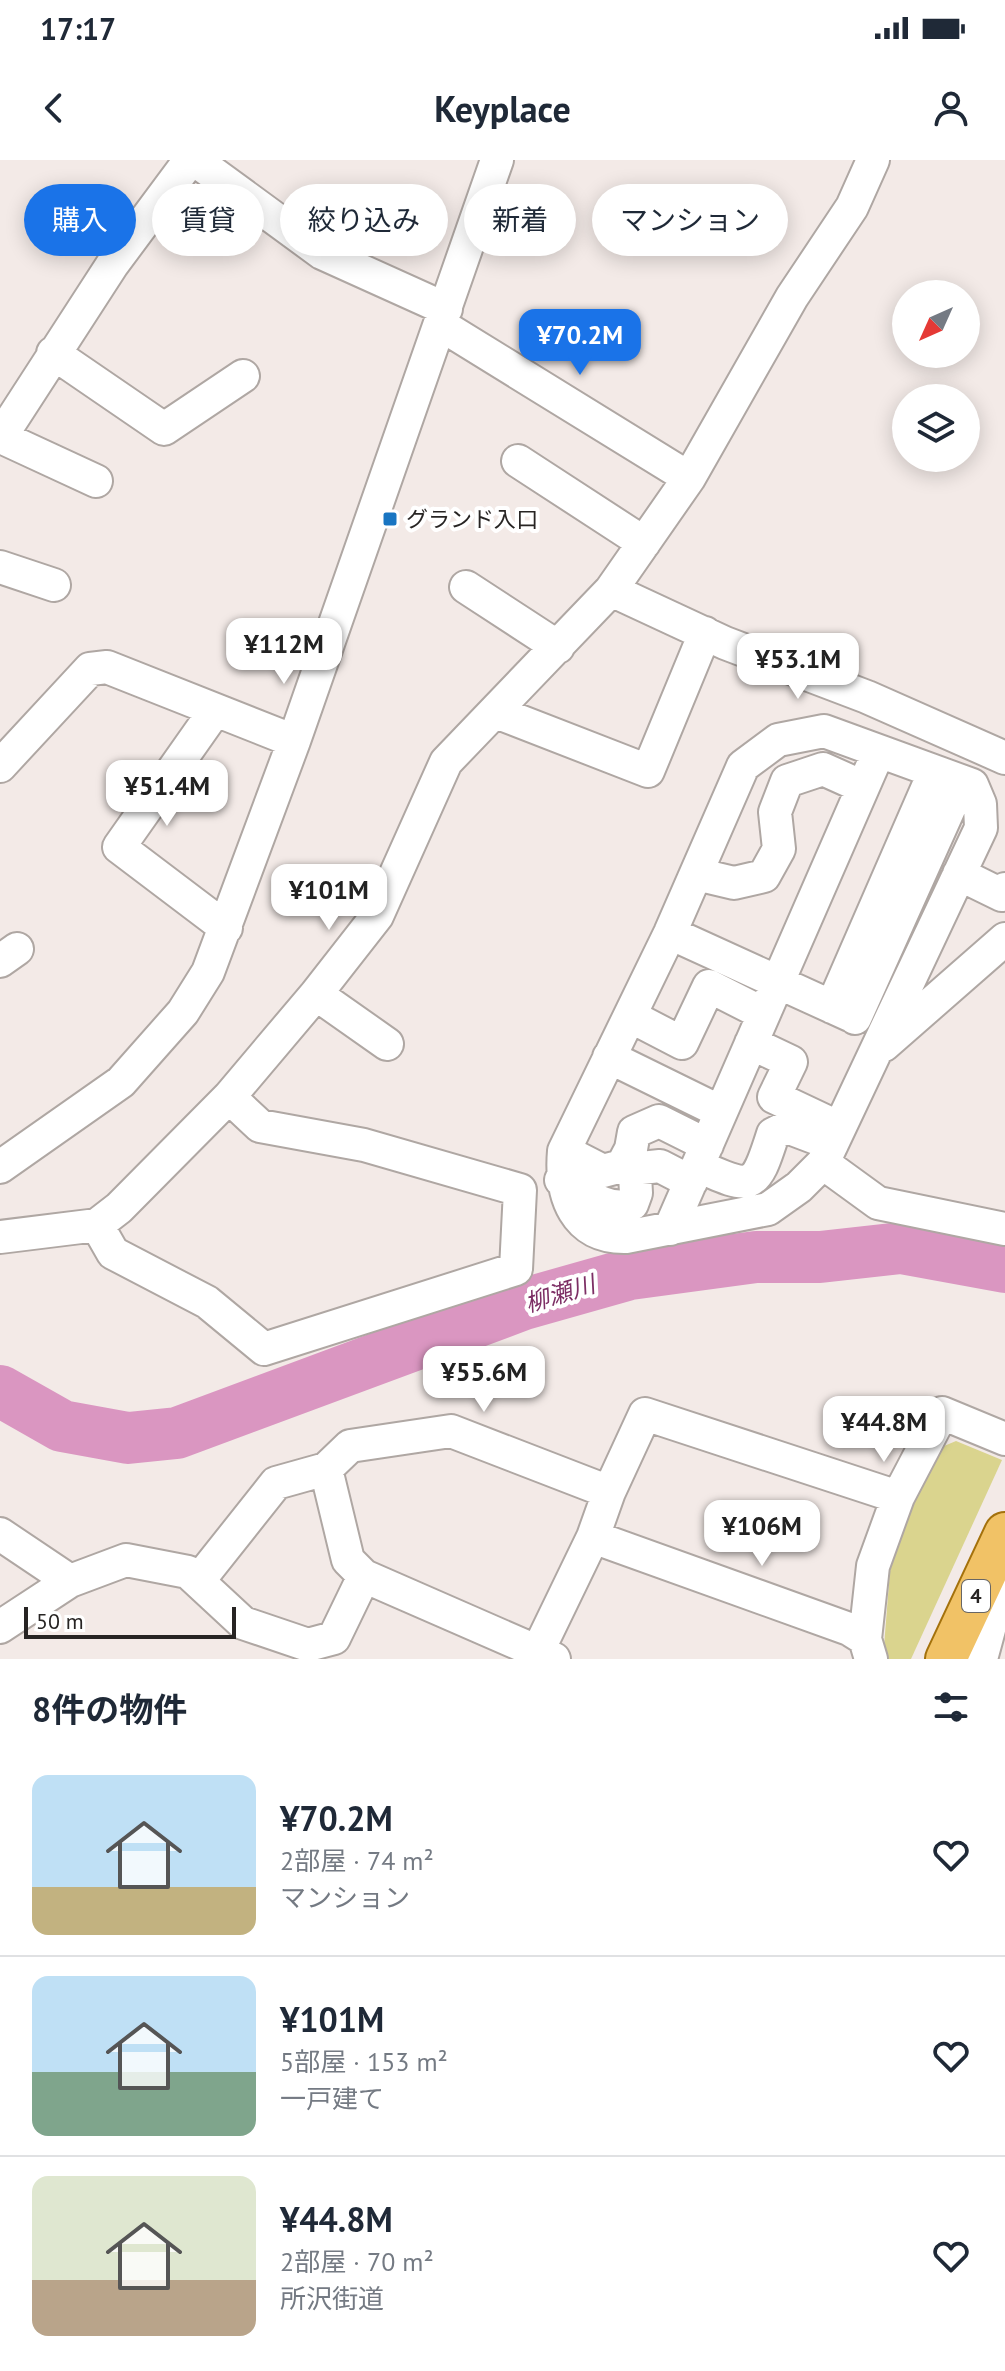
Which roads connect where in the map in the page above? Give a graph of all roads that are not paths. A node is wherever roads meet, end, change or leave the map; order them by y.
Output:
1 (193, 160) edge
2 (497, 160) edge
3 (873, 160) edge
4 (444, 317) junction
5 (53, 353) junction
6 (243, 376) dead end
7 (0, 438) edge
8 (518, 461) dead end
9 (689, 478) junction
10 (96, 481) dead end
11 (644, 543) junction
12 (0, 567) edge
13 (54, 585) dead end
14 (466, 587) dead end
15 (611, 590) junction
16 (705, 633) junction
17 (558, 647) junction
18 (214, 712) junction
19 (496, 712) junction
20 (294, 741) junction
21 (878, 753) junction
22 (1005, 758) edge
23 (0, 766) edge
24 (956, 780) junction
25 (863, 787) junction
26 (1005, 798) edge
27 (696, 874) junction
28 (959, 874) junction
29 (1005, 889) edge
30 (226, 928) junction
31 (670, 933) junction
32 (1005, 939) edge
33 (778, 982) junction
34 (316, 994) junction
35 (844, 1013) junction
36 (764, 1014) junction
37 (630, 1016) junction
38 (880, 1042) junction
39 (751, 1043) junction
40 (387, 1044) dead end
41 (609, 1057) junction
42 (229, 1097) junction
43 (721, 1112) junction
44 (831, 1145) junction
45 (699, 1164) junction
46 (562, 1166) junction
47 (0, 1167) edge
48 (97, 1225) junction
49 (670, 1229) junction
50 (1005, 1229) edge
51 (0, 1237) edge
52 (1005, 1439) edge
53 (326, 1469) junction
54 (609, 1492) junction
55 (898, 1497) junction
56 (0, 1534) edge
57 (593, 1537) junction
58 (998, 1547) edge
59 (364, 1576) junction
60 (199, 1580) junction
61 (70, 1581) junction
62 (0, 1627) edge
63 (868, 1649) edge
64 (541, 1657) edge
65 (946, 1659) edge
66 (981, 1659) edge

1 - 4 street
1 - 5 street
2 - 4 street
3 - 9 street
4 - 9 street
4 - 20 street
5 - 6 street
5 - 7 street
7 - 10 street
8 - 11 street
9 - 11 street
11 - 15 street
12 - 13 street
14 - 17 street
15 - 16 street
15 - 17 street
16 - 19 street
16 - 22 street
17 - 19 street
18 - 20 street
18 - 23 street
18 - 30 street
19 - 34 street
20 - 30 street
21 - 24 street
21 - 25 street
21 - 27 street
24 - 26 street
24 - 28 street
24 - 35 street
25 - 27 street
25 - 33 street
27 - 31 street
28 - 29 street
28 - 38 street
30 - 47 street
31 - 33 street
31 - 37 street
32 - 38 street
33 - 35 street
33 - 36 street
34 - 40 street
34 - 42 street
35 - 38 street
36 - 37 street
36 - 39 street
37 - 41 street
38 - 44 street
39 - 43 street
39 - 44 street
41 - 43 street
41 - 46 street
42 - 48 street
42 - 48 street
43 - 45 street
44 - 45 street
44 - 49 street
44 - 50 street
45 - 46 street
45 - 46 street
45 - 49 street
46 - 49 street
48 - 51 street
52 - 55 street
53 - 54 street
53 - 59 street
53 - 60 street
54 - 55 street
54 - 57 street
55 - 63 street
56 - 61 street
57 - 63 street
57 - 64 street
58 - 65 main road, 4
58 - 66 street
59 - 60 street
59 - 64 street
60 - 61 street
61 - 62 street

